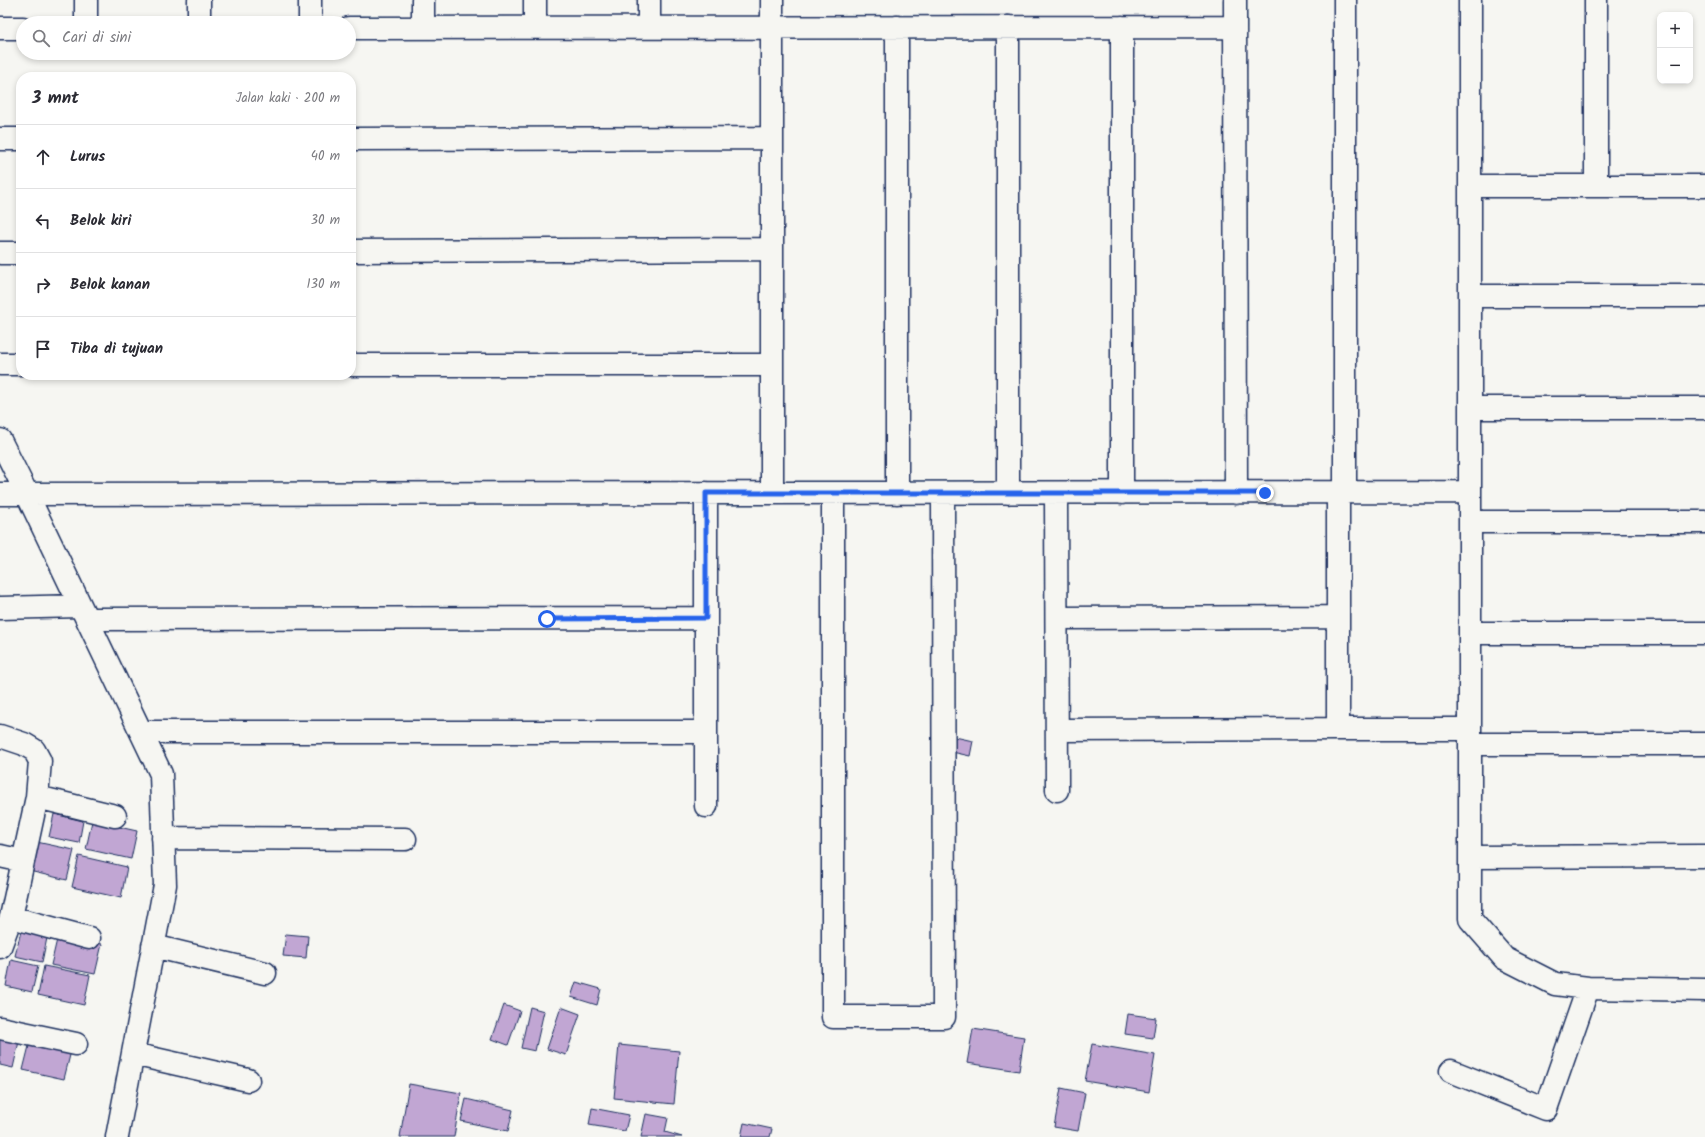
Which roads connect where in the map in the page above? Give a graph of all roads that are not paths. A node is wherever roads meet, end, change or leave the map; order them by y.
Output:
1 (86, 0) edge
2 (199, 0) edge
3 (310, 0) edge
4 (423, 0) edge
5 (535, 0) edge
6 (649, 0) edge
7 (772, 0) edge
8 (1235, 0) edge
9 (1345, 0) edge
10 (1470, 0) edge
11 (1596, 0) edge
12 (86, 16) edge
13 (199, 16) edge
14 (310, 16) edge
15 (535, 27) junction
16 (649, 27) junction
17 (772, 27) junction
18 (897, 27) junction
19 (1008, 27) junction
20 (1122, 27) junction
21 (1235, 27) junction
22 (0, 28) edge
23 (16, 28) edge
24 (356, 28) edge
25 (423, 28) junction
26 (772, 138) junction
27 (0, 139) edge
28 (16, 139) edge
29 (356, 139) edge
30 (1470, 186) junction
31 (1596, 186) junction
32 (1705, 186) edge
33 (772, 249) junction
34 (356, 251) edge
35 (16, 252) edge
36 (0, 253) edge
37 (1470, 296) junction
38 (1705, 296) edge
39 (0, 364) edge
40 (16, 364) edge
41 (356, 365) edge
42 (772, 365) junction
43 (1470, 408) junction
44 (1705, 408) edge
45 (0, 440) edge
46 (1470, 492) junction
47 (706, 493) junction
48 (772, 493) junction
49 (833, 493) junction
50 (898, 493) junction
51 (943, 493) junction
52 (1008, 493) junction
53 (1056, 493) junction
54 (1122, 493) junction
55 (1236, 493) junction
56 (1342, 493) junction
57 (0, 494) edge
58 (27, 494) junction
59 (1470, 522) junction
60 (1705, 522) edge
61 (0, 608) edge
62 (83, 613) junction
63 (1338, 617) junction
64 (706, 618) junction
65 (1057, 618) junction
66 (1705, 633) edge
67 (1470, 634) junction
68 (1338, 729) junction
69 (1057, 730) junction
70 (142, 732) junction
71 (706, 732) junction
72 (0, 736) edge
73 (1470, 737) junction
74 (1705, 744) edge
75 (1057, 790) dead end
76 (37, 797) junction
77 (706, 806) dead end
78 (115, 816) dead end
79 (163, 838) junction
80 (405, 839) dead end
81 (0, 856) edge
82 (1705, 856) edge
83 (1470, 857) junction
84 (23, 861) junction
85 (11, 917) junction
86 (89, 938) dead end
87 (153, 946) junction
88 (0, 947) edge
89 (265, 973) dead end
90 (1588, 988) junction
91 (1705, 990) edge
92 (0, 1028) edge
93 (76, 1044) dead end
94 (133, 1054) junction
95 (1451, 1071) dead end
96 (248, 1080) dead end
97 (117, 1137) edge

1 - 12 street
2 - 13 street
3 - 14 street
4 - 25 street
5 - 15 street
6 - 16 street
7 - 17 street
8 - 21 street
9 - 56 street
10 - 30 street
11 - 31 street
15 - 16 street
15 - 25 street
16 - 17 street
17 - 18 street
17 - 26 street
18 - 19 street
18 - 50 street
19 - 20 street
19 - 52 street
20 - 21 street
20 - 54 street
21 - 55 street
22 - 23 street
24 - 25 street
26 - 29 street
26 - 33 street
27 - 28 street
30 - 31 street
30 - 37 street
31 - 32 street
33 - 34 street
33 - 42 street
35 - 36 street
37 - 38 street
37 - 43 street
39 - 40 street
41 - 42 street
42 - 48 street
43 - 44 street
43 - 46 street
45 - 58 street
46 - 56 street
46 - 59 street
47 - 48 street
47 - 58 street
47 - 64 street
48 - 49 street
49 - 50 street
49 - 51 street
50 - 51 street
51 - 52 street
52 - 53 street
53 - 54 street
53 - 65 street
54 - 55 street
55 - 56 street
56 - 63 street
57 - 58 street
58 - 62 street
59 - 60 street
59 - 67 street
61 - 62 street
62 - 64 street
62 - 70 street
63 - 65 street
63 - 68 street
64 - 71 street
65 - 69 street
66 - 67 street
67 - 73 street
68 - 69 street
68 - 73 street
69 - 75 street
70 - 71 street
70 - 79 street
71 - 77 street
72 - 76 street
73 - 74 street
73 - 83 street
76 - 78 street
76 - 84 street
79 - 80 street
79 - 87 street
81 - 84 street
82 - 83 street
83 - 90 street
84 - 85 street
85 - 86 street
85 - 88 street
87 - 89 street
87 - 94 street
90 - 91 street
90 - 95 street
92 - 93 street
94 - 96 street
94 - 97 street

